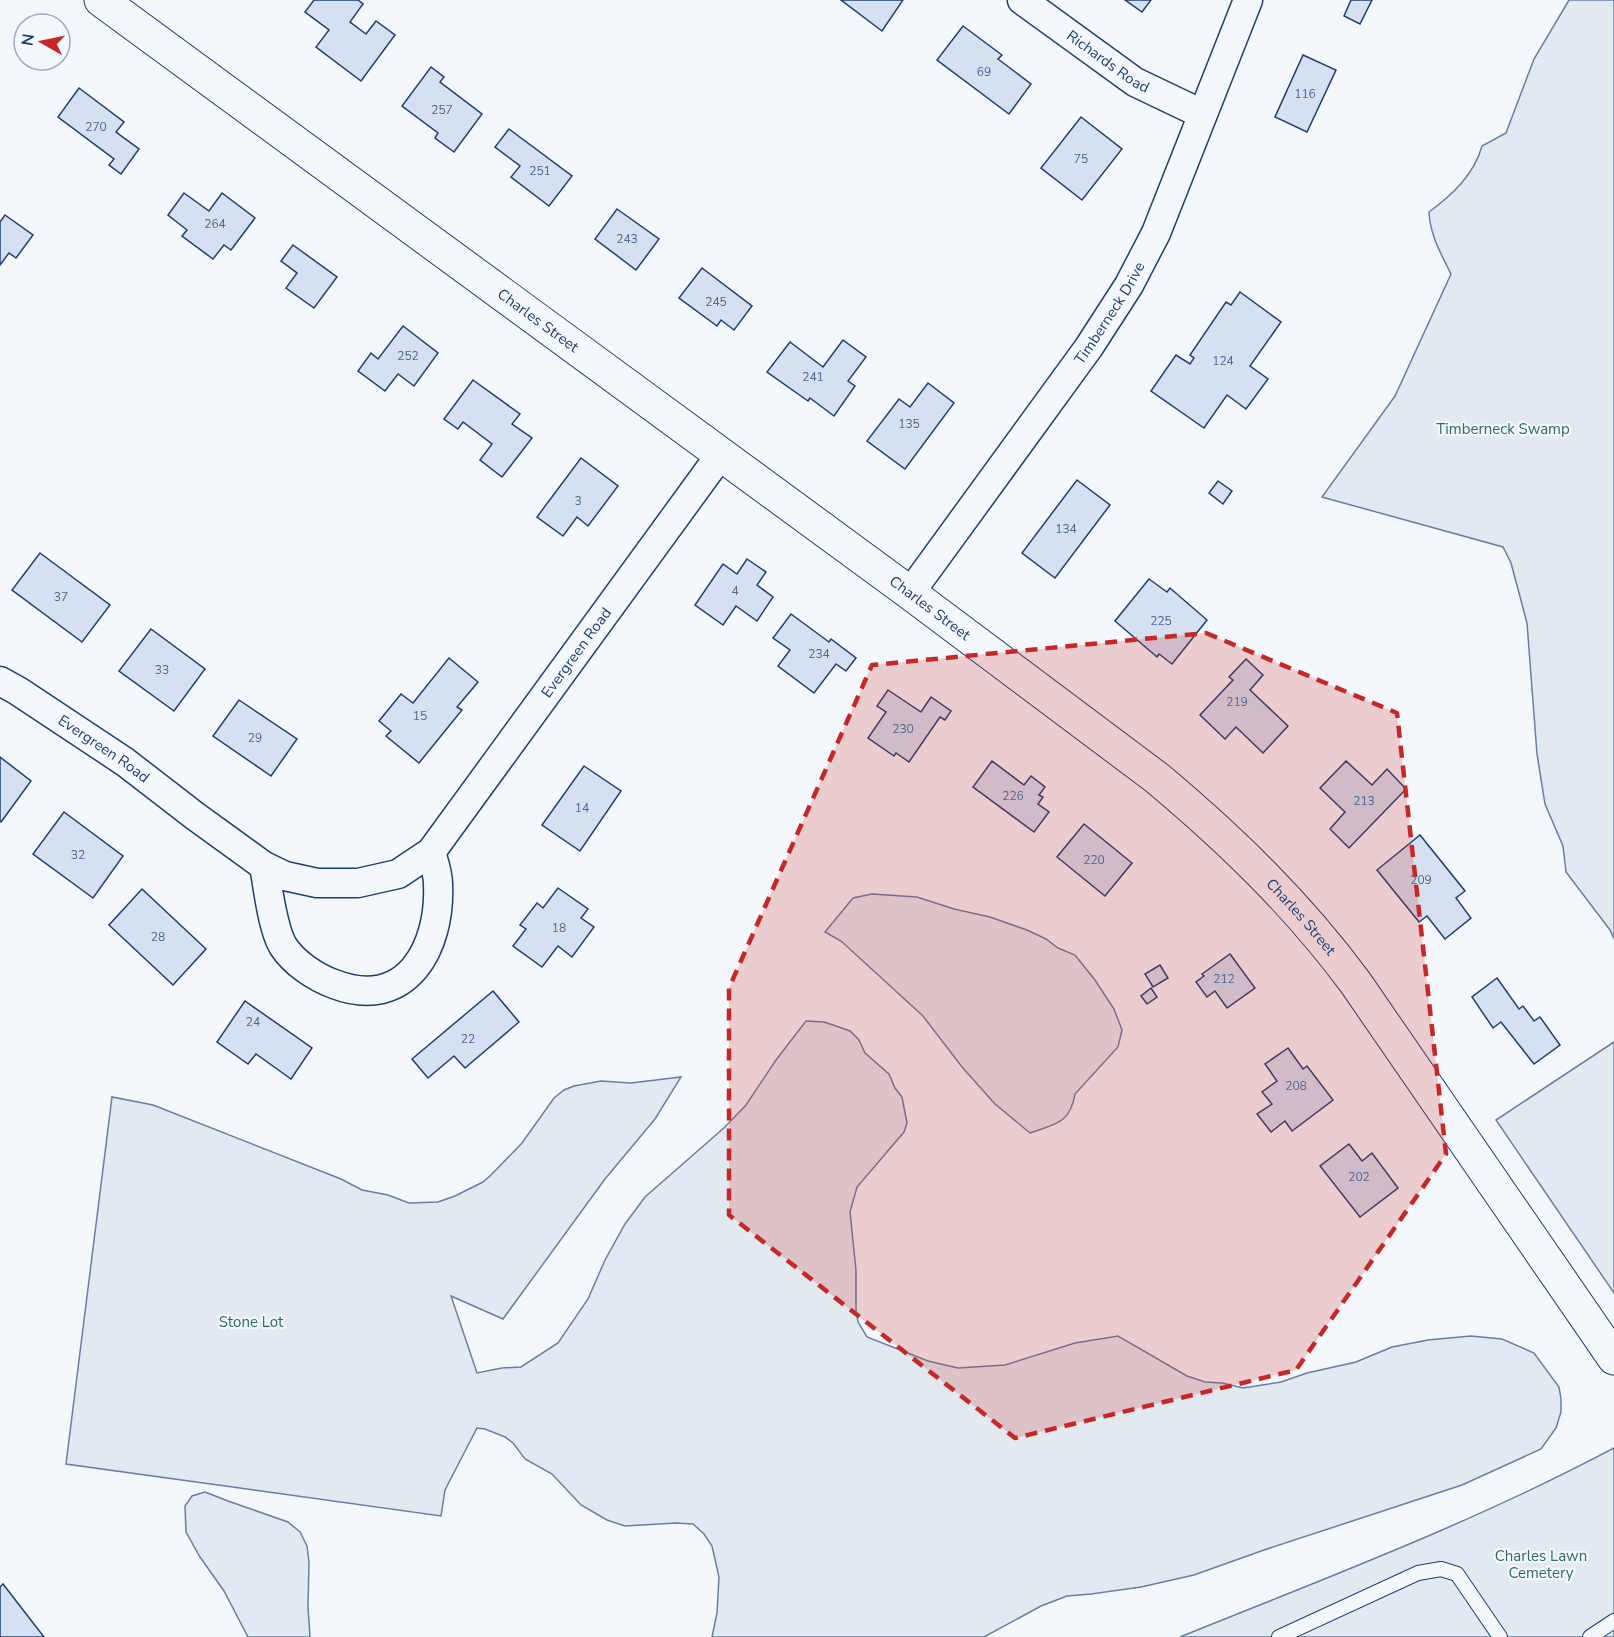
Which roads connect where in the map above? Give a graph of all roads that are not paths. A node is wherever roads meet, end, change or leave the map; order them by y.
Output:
1 (101, 0) edge
2 (1022, 0) edge
3 (1248, 0) edge
4 (1202, 114) junction
5 (721, 454) junction
6 (910, 593) junction
7 (0, 681) edge
8 (431, 852) junction
9 (264, 866) junction
10 (1614, 1358) edge
11 (1614, 1621) edge
12 (1279, 1637) edge
13 (1500, 1637) edge
14 (1590, 1637) edge

1 - 5 street, Charles Street
2 - 4 street, Richards Road
3 - 4 street, Timberneck Drive
4 - 6 street, Timberneck Drive
5 - 6 street, Charles Street
5 - 8 street, Evergreen Road
6 - 10 street, Charles Street
7 - 9 street, Evergreen Road
8 - 9 street, Evergreen Road
8 - 9 street
11 - 14 lane
12 - 13 lane

